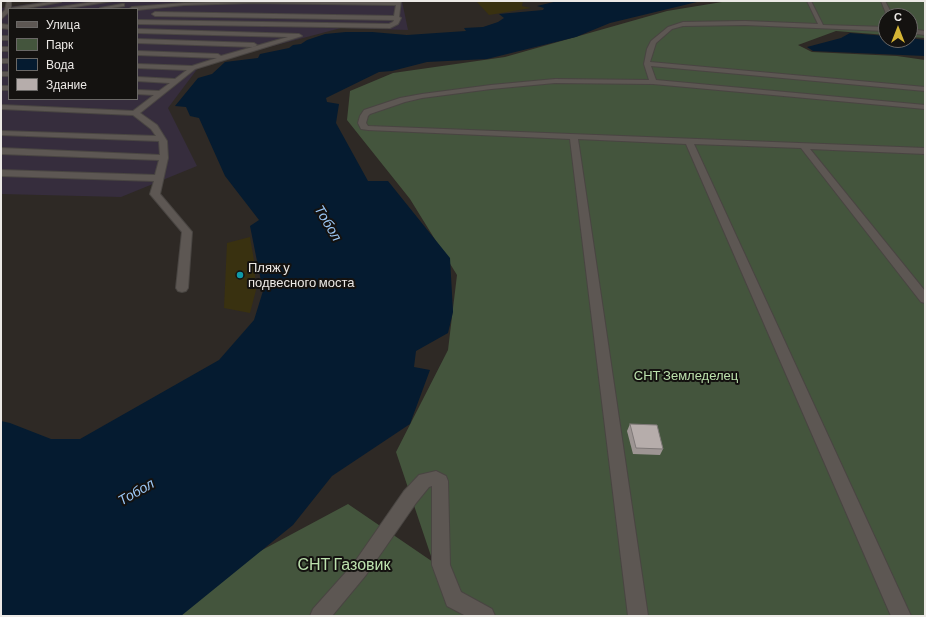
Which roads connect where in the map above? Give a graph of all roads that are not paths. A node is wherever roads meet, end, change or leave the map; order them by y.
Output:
1 (68, 1) edge
2 (111, 1) edge
3 (810, 1) edge
4 (399, 2) edge
5 (122, 5) dead end
6 (161, 7) junction
7 (27, 8) edge
8 (61, 8) edge
9 (101, 8) edge
10 (240, 8) dead end
11 (138, 9) edge
12 (390, 10) dead end
13 (398, 11) junction
14 (138, 14) edge
15 (398, 18) junction
16 (138, 22) edge
17 (821, 26) junction
18 (878, 29) edge
19 (138, 32) edge
20 (138, 41) edge
21 (266, 45) junction
22 (138, 53) edge
23 (225, 57) junction
24 (647, 64) junction
25 (138, 66) edge
26 (193, 68) junction
27 (138, 79) edge
28 (177, 81) junction
29 (653, 82) junction
30 (925, 89) edge
31 (138, 92) edge
32 (161, 93) junction
33 (1, 107) edge
34 (925, 107) edge
35 (135, 114) junction
36 (1, 133) edge
37 (574, 136) junction
38 (162, 139) junction
39 (689, 141) junction
40 (803, 146) junction
41 (1, 151) edge
42 (924, 151) edge
43 (164, 158) junction
44 (1, 173) edge
45 (158, 178) junction
46 (182, 288) dead end
47 (925, 299) edge
48 (320, 616) edge
49 (484, 616) edge
50 (638, 616) edge
51 (901, 616) edge

1 - 7 street
2 - 8 street
3 - 17 street
4 - 6 street
4 - 13 street
5 - 9 street
6 - 10 street
6 - 11 street
12 - 13 street
13 - 15 street
14 - 15 street
15 - 16 street
17 - 18 street
17 - 24 street
19 - 21 street
20 - 21 street
21 - 23 street
22 - 23 street
23 - 26 street
24 - 29 street
24 - 30 street
25 - 26 street
26 - 28 street
27 - 28 street
28 - 32 street
29 - 34 street
29 - 37 street
31 - 32 street
32 - 35 street
33 - 35 street
35 - 38 street
36 - 38 street
37 - 39 street
37 - 50 street
38 - 43 street
39 - 40 street
39 - 51 street
40 - 42 street
40 - 47 street
41 - 43 street
43 - 45 street
44 - 45 street
45 - 46 street
48 - 49 street

